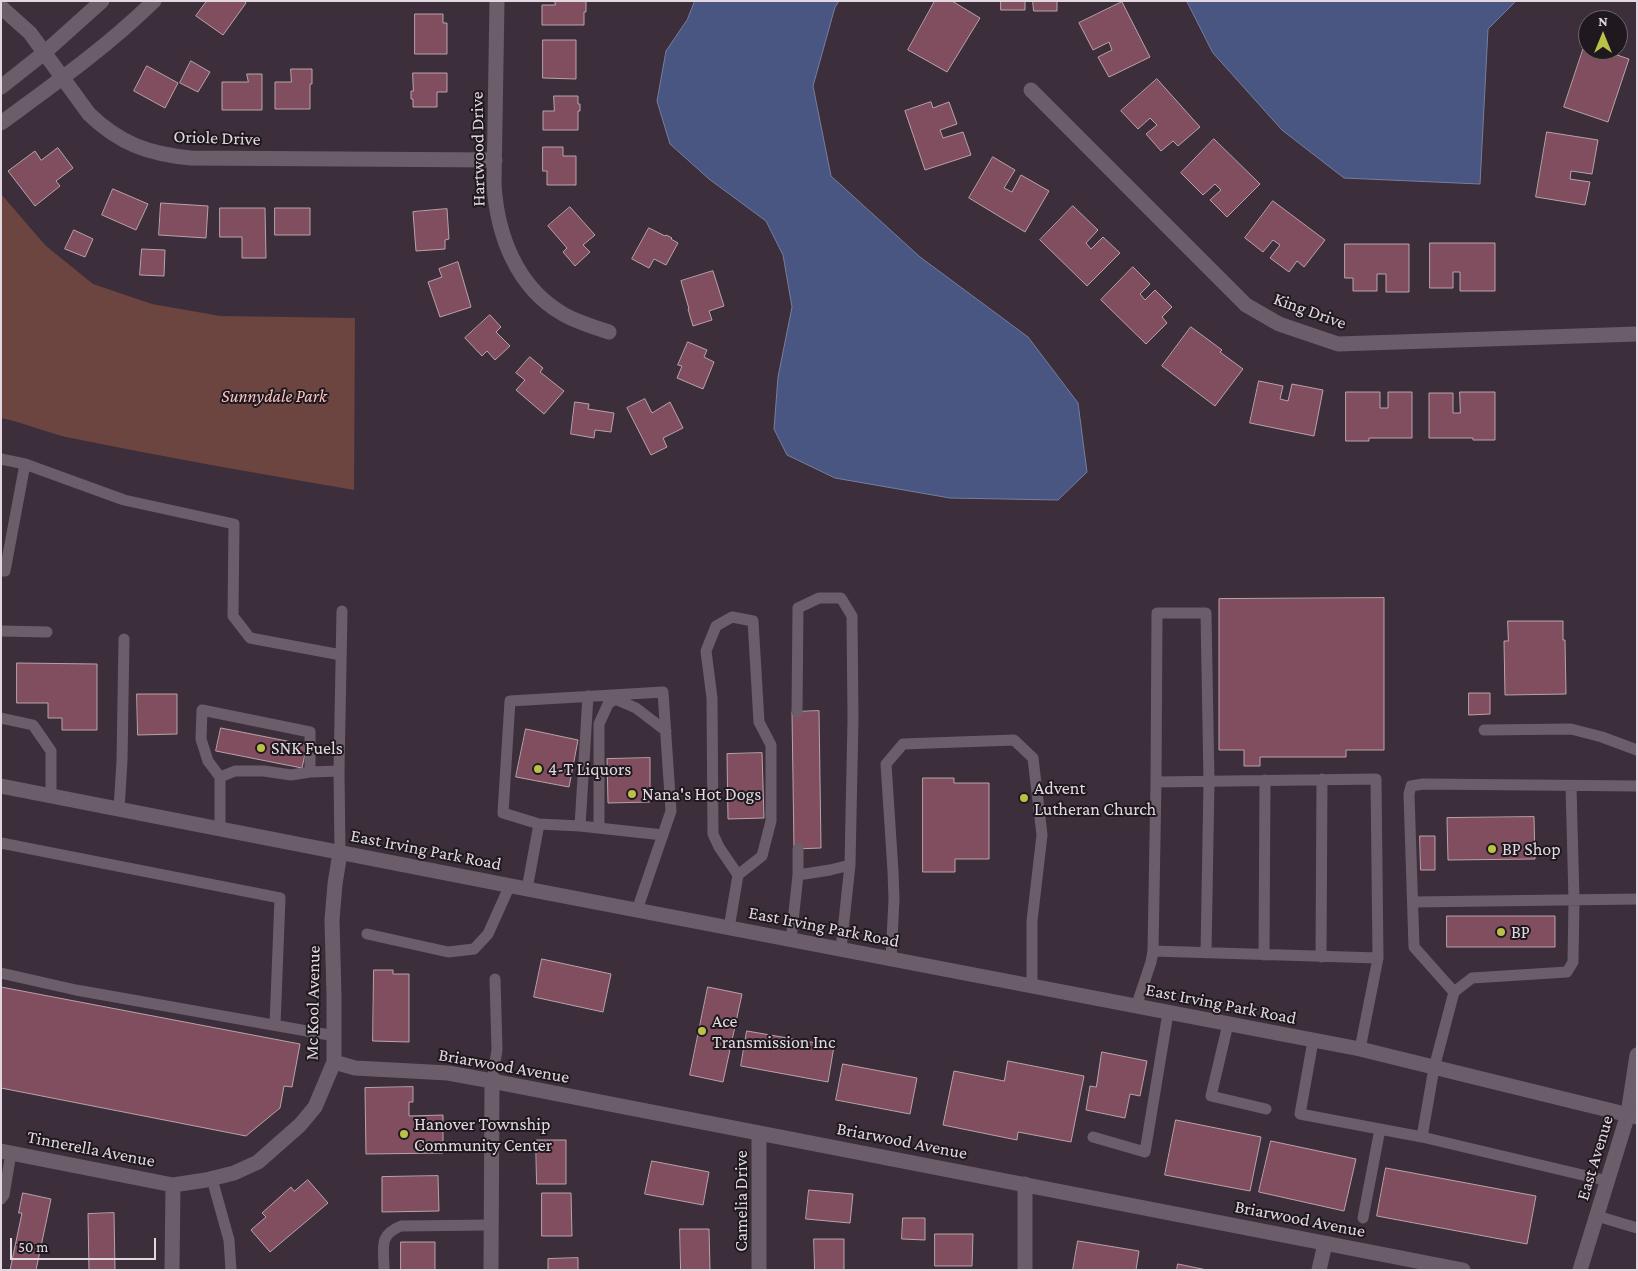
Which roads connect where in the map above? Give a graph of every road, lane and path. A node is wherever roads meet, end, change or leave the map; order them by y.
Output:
1 (102, 1) edge
2 (154, 1) edge
3 (497, 1) edge
4 (1, 7) edge
5 (44, 53) junction
6 (62, 78) junction
7 (1, 87) edge
8 (1031, 90) dead end
9 (1, 124) edge
10 (495, 160) junction
11 (609, 332) dead end
12 (1637, 334) edge
13 (1, 459) edge
14 (25, 464) junction
15 (1, 571) edge
16 (342, 611) dead end
17 (1, 631) edge
18 (47, 632) dead end
19 (124, 639) dead end
20 (341, 655) junction
21 (588, 696) junction
22 (797, 712) dead end
23 (1, 718) edge
24 (1484, 730) dead end
25 (666, 731) junction
26 (1637, 750) edge
27 (339, 771) junction
28 (310, 772) junction
29 (220, 777) junction
30 (1322, 779) junction
31 (1265, 780) junction
32 (1209, 781) junction
33 (1156, 782) junction
34 (1, 786) edge
35 (1571, 786) junction
36 (1637, 786) edge
37 (51, 796) junction
38 (119, 809) junction
39 (539, 824) junction
40 (580, 826) junction
41 (599, 828) junction
42 (220, 829) junction
43 (663, 835) junction
44 (1, 843) edge
45 (798, 849) dead end
46 (340, 853) junction
47 (850, 865) junction
48 (738, 875) junction
49 (798, 875) junction
50 (510, 886) junction
51 (527, 889) junction
52 (1637, 899) edge
53 (1574, 900) junction
54 (1413, 902) junction
55 (637, 910) junction
56 (729, 928) junction
57 (367, 934) dead end
58 (791, 940) junction
59 (841, 949) junction
60 (1153, 951) junction
61 (1206, 953) junction
62 (1264, 955) junction
63 (1321, 957) junction
64 (1378, 958) junction
65 (891, 959) junction
66 (1, 973) edge
67 (496, 979) dead end
68 (1032, 986) junction
69 (1454, 992) junction
70 (1136, 1007) junction
71 (1168, 1013) junction
72 (1228, 1024) junction
73 (275, 1025) junction
74 (335, 1036) junction
75 (1314, 1041) junction
76 (1360, 1049) junction
77 (1637, 1055) edge
78 (334, 1062) junction
79 (1434, 1068) junction
80 (492, 1081) junction
81 (1266, 1109) dead end
82 (1633, 1115) edge
83 (1380, 1129) junction
84 (759, 1133) junction
85 (1092, 1137) dead end
86 (1422, 1137) junction
87 (6, 1152) edge
88 (212, 1179) junction
89 (1608, 1181) junction
90 (1025, 1184) junction
91 (173, 1185) junction
92 (1, 1199) edge
93 (1597, 1216) junction
94 (1363, 1218) dead end
95 (491, 1225) junction
96 (1637, 1228) edge
97 (1325, 1244) junction
98 (172, 1270) edge
99 (231, 1270) edge
100 (384, 1270) edge
101 (491, 1270) edge
102 (759, 1270) edge
103 (1025, 1270) edge
104 (1319, 1270) edge
105 (1462, 1270) edge
106 (1580, 1270) edge

1 - 5 street
2 - 6 street
3 - 10 street, Hartwood Drive
4 - 5 street, Oriole Drive
5 - 6 street, Oriole Drive
5 - 7 street
6 - 9 street
6 - 10 street, Oriole Drive
8 - 12 street, King Drive
10 - 11 street, Hartwood Drive
13 - 14 lane
14 - 15 lane
14 - 20 lane
16 - 20 lane
17 - 18 lane
19 - 38 lane
20 - 27 lane
21 - 25 lane
21 - 39 lane
21 - 40 lane
22 - 47 lane
23 - 37 lane
24 - 26 lane
25 - 41 lane
25 - 43 lane
27 - 28 lane
27 - 46 lane
28 - 29 lane
28 - 29 lane
29 - 42 lane
30 - 31 lane
30 - 63 lane
30 - 64 lane
31 - 32 lane
31 - 62 lane
32 - 33 lane
32 - 33 lane
32 - 61 lane
33 - 60 lane
34 - 37 street, East Irving Park Road
35 - 36 lane
35 - 53 lane
35 - 54 lane
37 - 38 street, East Irving Park Road
38 - 42 street, East Irving Park Road
39 - 40 lane
39 - 51 lane
40 - 41 lane
41 - 43 lane
42 - 46 street, East Irving Park Road
43 - 55 lane
44 - 73 lane
45 - 49 lane
46 - 50 street, East Irving Park Road
46 - 74 street, Mc Kool Avenue
47 - 49 lane
47 - 59 lane
48 - 48 lane
48 - 56 lane
49 - 58 lane
50 - 51 street, East Irving Park Road
50 - 57 lane
51 - 55 street, East Irving Park Road
52 - 53 lane
53 - 54 lane
53 - 69 lane
54 - 69 lane
55 - 56 street, East Irving Park Road
56 - 58 street, East Irving Park Road
58 - 59 street, East Irving Park Road
59 - 65 street, East Irving Park Road
60 - 61 lane
60 - 70 lane
61 - 62 lane
62 - 63 lane
63 - 64 lane
64 - 76 lane
65 - 68 street, East Irving Park Road
65 - 68 lane
66 - 73 lane
67 - 80 lane
68 - 70 street, East Irving Park Road
69 - 79 lane
70 - 71 street, East Irving Park Road
71 - 72 street, East Irving Park Road
71 - 85 lane
72 - 75 street, East Irving Park Road
72 - 81 lane
73 - 74 lane
74 - 78 street, Mc Kool Avenue
75 - 76 street, East Irving Park Road
75 - 83 lane
76 - 79 street, East Irving Park Road
77 - 82 street, East Avenue
78 - 80 street, Briarwood Avenue
78 - 88 street, Mc Kool Avenue
79 - 82 street, East Irving Park Road
79 - 86 lane
80 - 84 street, Briarwood Avenue
80 - 95 street
82 - 89 street, East Avenue
83 - 86 lane
83 - 94 lane
84 - 90 street, Briarwood Avenue
84 - 102 street, Camelia Drive
86 - 89 lane
87 - 91 street, Tinnerella Avenue
87 - 92 lane
88 - 91 street, Mc Kool Avenue
88 - 99 lane
89 - 93 street, East Avenue
90 - 97 street, Briarwood Avenue
90 - 103 street
91 - 98 street
93 - 96 lane
93 - 106 street, East Avenue
95 - 100 lane
95 - 101 street
97 - 104 street
97 - 105 street, Briarwood Avenue

